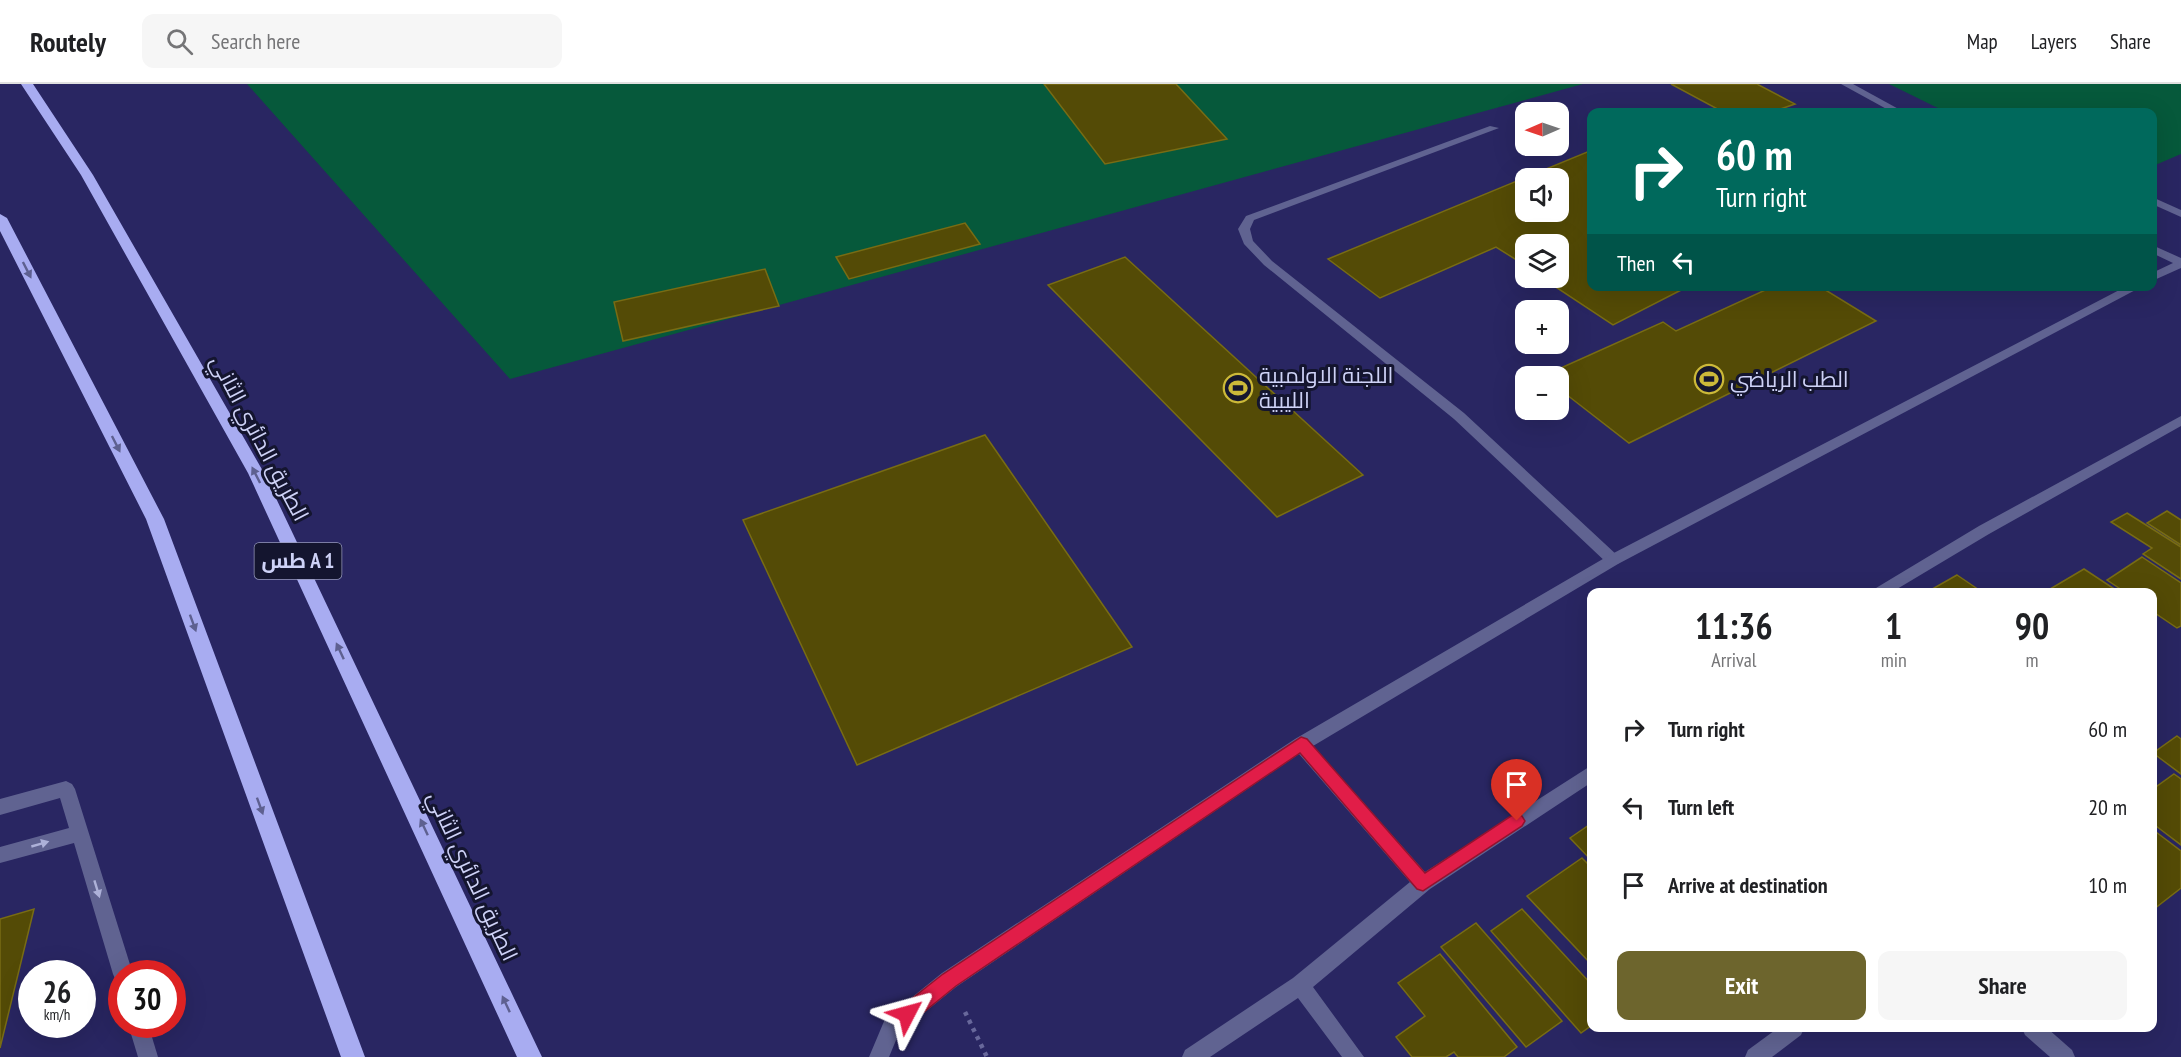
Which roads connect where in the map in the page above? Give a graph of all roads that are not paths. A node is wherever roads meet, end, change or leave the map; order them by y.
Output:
1 (27, 84) edge
2 (1846, 84) edge
3 (1891, 108) edge
4 (1494, 128) dead end
5 (2157, 202) edge
6 (2181, 214) edge
7 (0, 218) edge
8 (2157, 251) edge
9 (2181, 264) edge
10 (2157, 276) edge
11 (2127, 291) edge
12 (2181, 420) edge
13 (1613, 560) junction
14 (1888, 588) edge
15 (1301, 744) junction
16 (1587, 775) edge
17 (0, 807) edge
18 (79, 833) junction
19 (0, 855) edge
20 (1423, 883) junction
21 (119, 960) edge
22 (1300, 985) junction
23 (1789, 1032) edge
24 (2036, 1032) edge
25 (142, 1038) edge
26 (148, 1057) edge
27 (352, 1057) edge
28 (530, 1057) edge
29 (879, 1057) edge
30 (1192, 1057) edge
31 (1354, 1057) edge
32 (1755, 1057) edge
33 (2065, 1057) edge

28 -> 1 highway, الطريق الدائري الثاني / طس A 1
2 - 3 street
4 - 13 street
5 - 6 street
7 -> 27 highway
8 - 9 street
9 - 10 street
11 - 13 street
12 - 14 street
13 - 15 street
15 - 20 street
15 - 29 street
16 - 20 street
17 - 18 street
19 -> 18 street
18 -> 21 street
20 - 22 street
22 - 30 street
22 - 31 street
23 - 32 street
24 - 33 street
25 - 26 street

